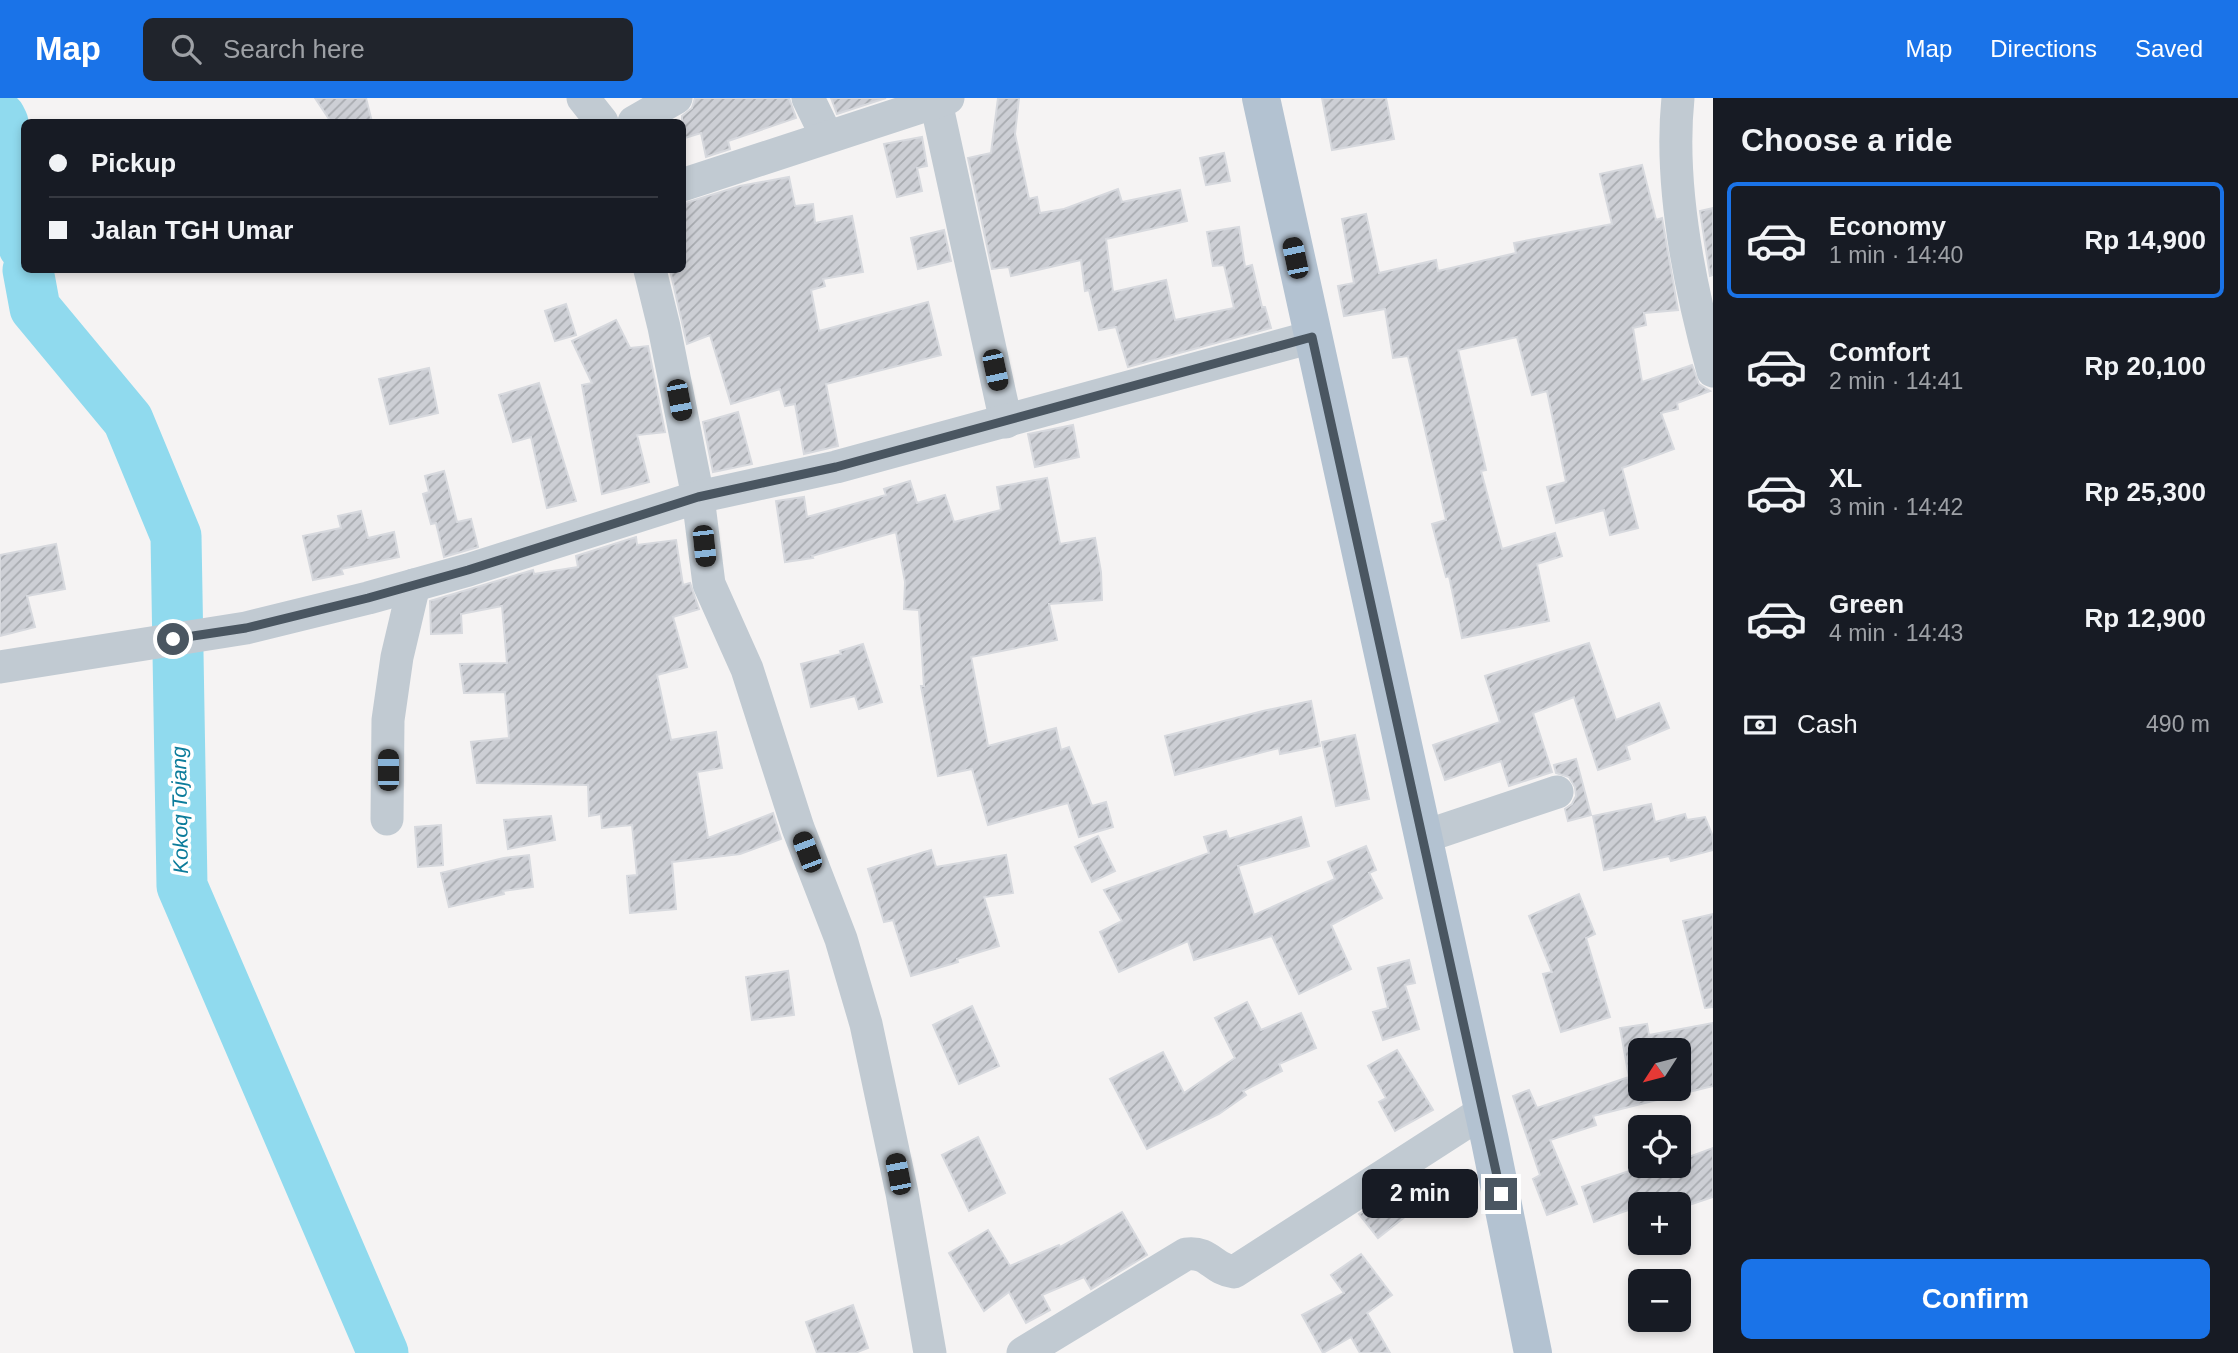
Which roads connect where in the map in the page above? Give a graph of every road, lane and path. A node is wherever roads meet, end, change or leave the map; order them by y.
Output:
1 (583, 98) edge
2 (676, 98) edge
3 (808, 98) edge
4 (1678, 98) edge
5 (1267, 99) edge
6 (942, 100) edge
7 (600, 119) edge
8 (639, 119) edge
9 (828, 137) junction
10 (686, 184) edge
11 (650, 273) edge
12 (1312, 337) junction
13 (1710, 351) edge
14 (1006, 422) junction
15 (698, 497) junction
16 (414, 585) junction
17 (0, 667) edge
18 (1557, 792) dead end
19 (387, 819) dead end
20 (1423, 836) junction
21 (1484, 1111) junction
22 (930, 1353) edge
23 (1023, 1353) edge
24 (1533, 1353) edge

1 - 7 street
2 - 8 street
3 - 9 street
4 - 13 street
5 - 12 main road
6 - 9 street
6 - 14 street
9 - 10 street
11 - 15 street
12 - 14 street
12 - 20 main road
14 - 15 street
15 - 16 street
15 - 22 street
16 - 17 street
16 - 19 street
18 - 20 street
20 - 21 main road
21 - 23 street
21 - 24 main road

